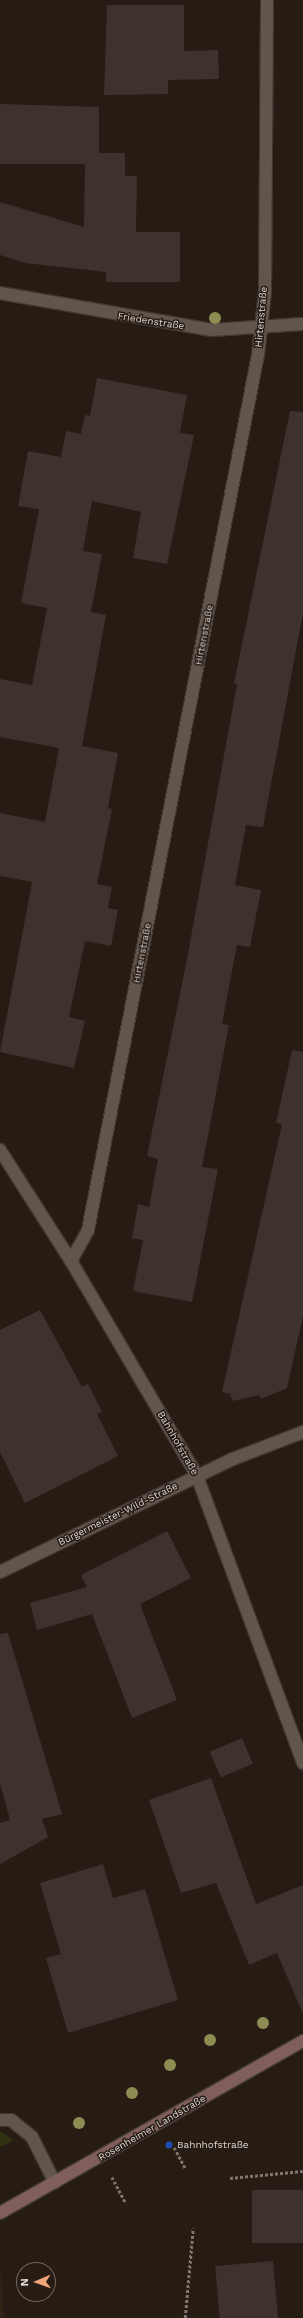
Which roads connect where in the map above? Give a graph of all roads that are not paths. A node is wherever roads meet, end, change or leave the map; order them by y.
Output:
1 (267, 0) edge
2 (0, 293) edge
3 (303, 324) edge
4 (260, 328) junction
5 (0, 1150) edge
6 (72, 1261) junction
7 (303, 1432) edge
8 (197, 1476) junction
9 (0, 1572) edge
10 (303, 1762) edge
11 (303, 2041) edge
12 (0, 2120) edge
13 (55, 2183) junction
14 (0, 2213) edge

1 - 4 street, Hirtenstraße
2 - 4 street, Friedenstraße
3 - 4 street, Friedenstraße
4 - 6 street, Hirtenstraße
5 - 6 street, Bahnhofstraße
6 - 8 street, Bahnhofstraße
7 - 8 street, Bürgermeister-Wild-Straße
8 - 9 street, Bürgermeister-Wild-Straße
8 - 10 street, Bahnhofstraße
11 - 13 main road, Rosenheimer Landstraße
12 - 13 street
13 - 14 main road, Rosenheimer Landstraße

